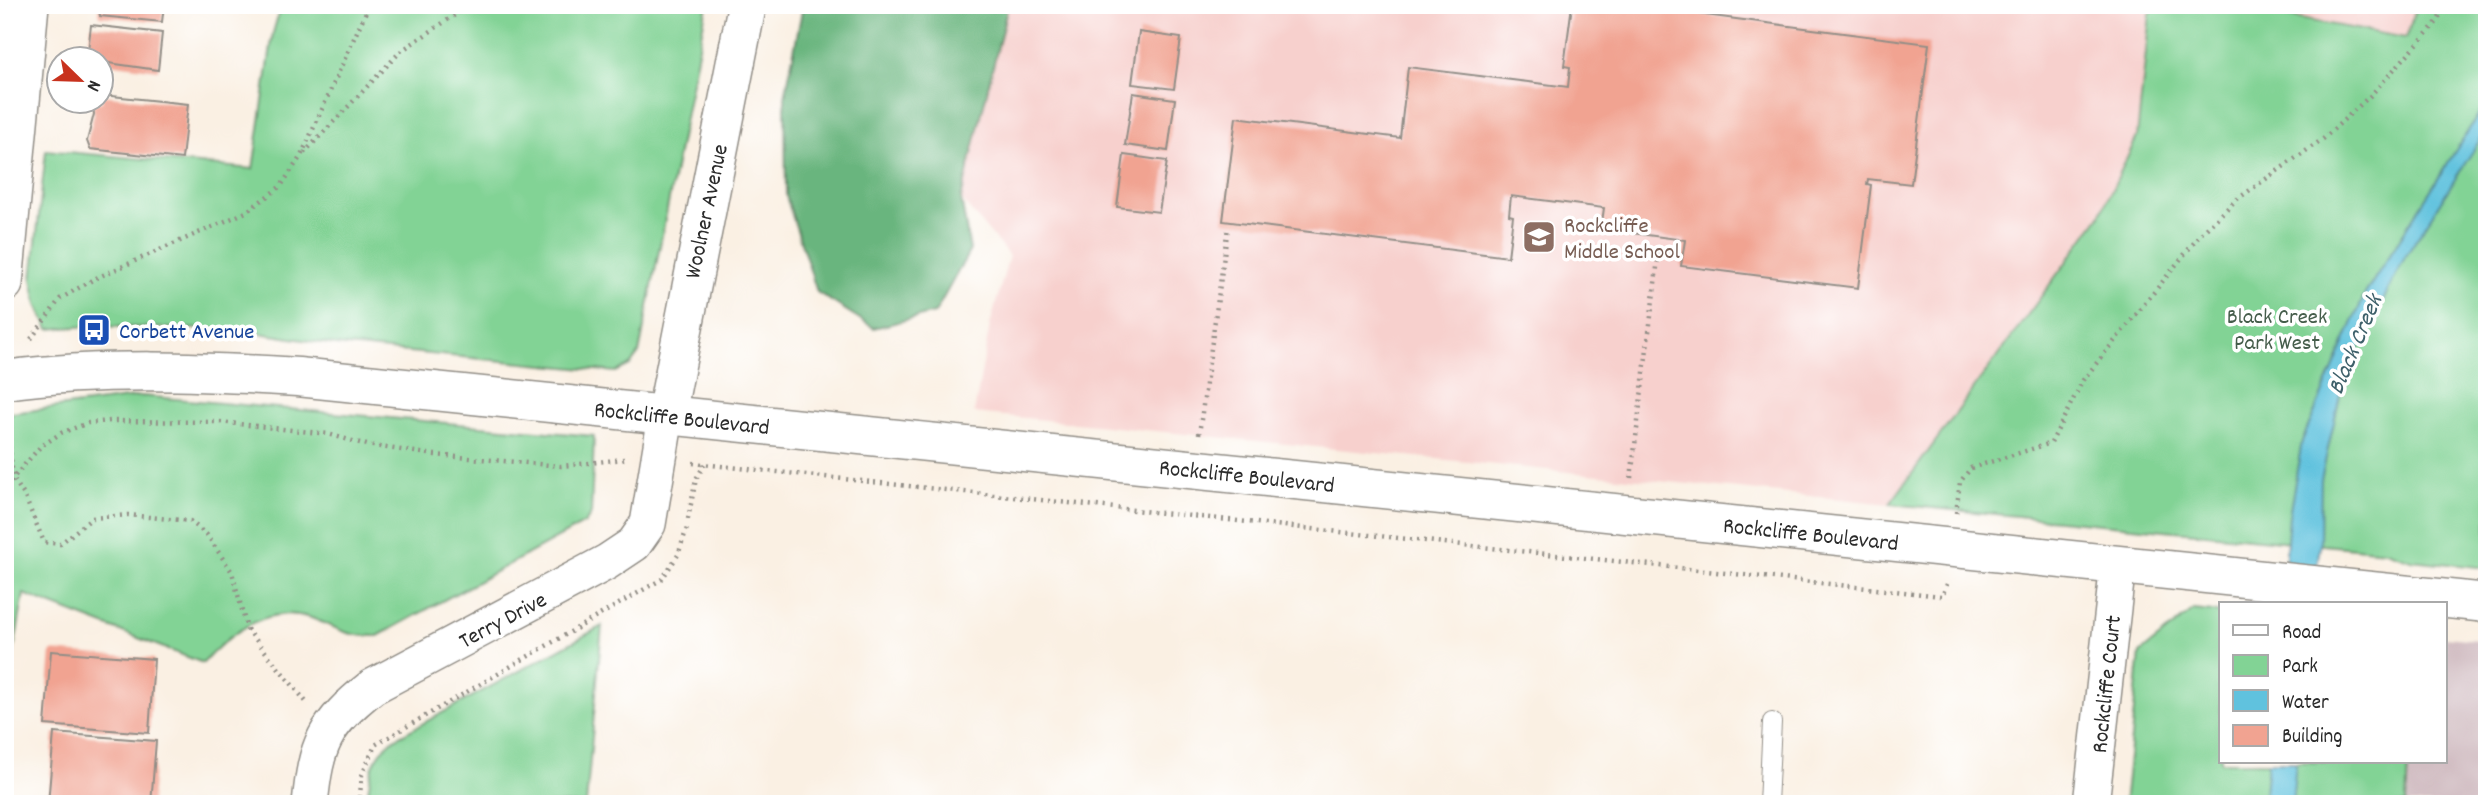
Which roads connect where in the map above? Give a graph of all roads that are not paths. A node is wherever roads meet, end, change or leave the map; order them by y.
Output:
1 (31, 5) edge
2 (747, 5) edge
3 (5, 284) edge
4 (6, 396) edge
5 (666, 416) junction
6 (2118, 564) junction
7 (2487, 603) edge
8 (1772, 722) dead end
9 (310, 804) edge
10 (1768, 804) edge
11 (2091, 804) edge

1 - 3 street
2 - 5 street, Woolner Avenue
4 - 5 street, Rockcliffe Boulevard
5 - 6 street, Rockcliffe Boulevard
5 - 9 street, Terry Drive
6 - 7 street, Rockcliffe Boulevard
6 - 11 street, Rockcliffe Court
8 - 10 lane

